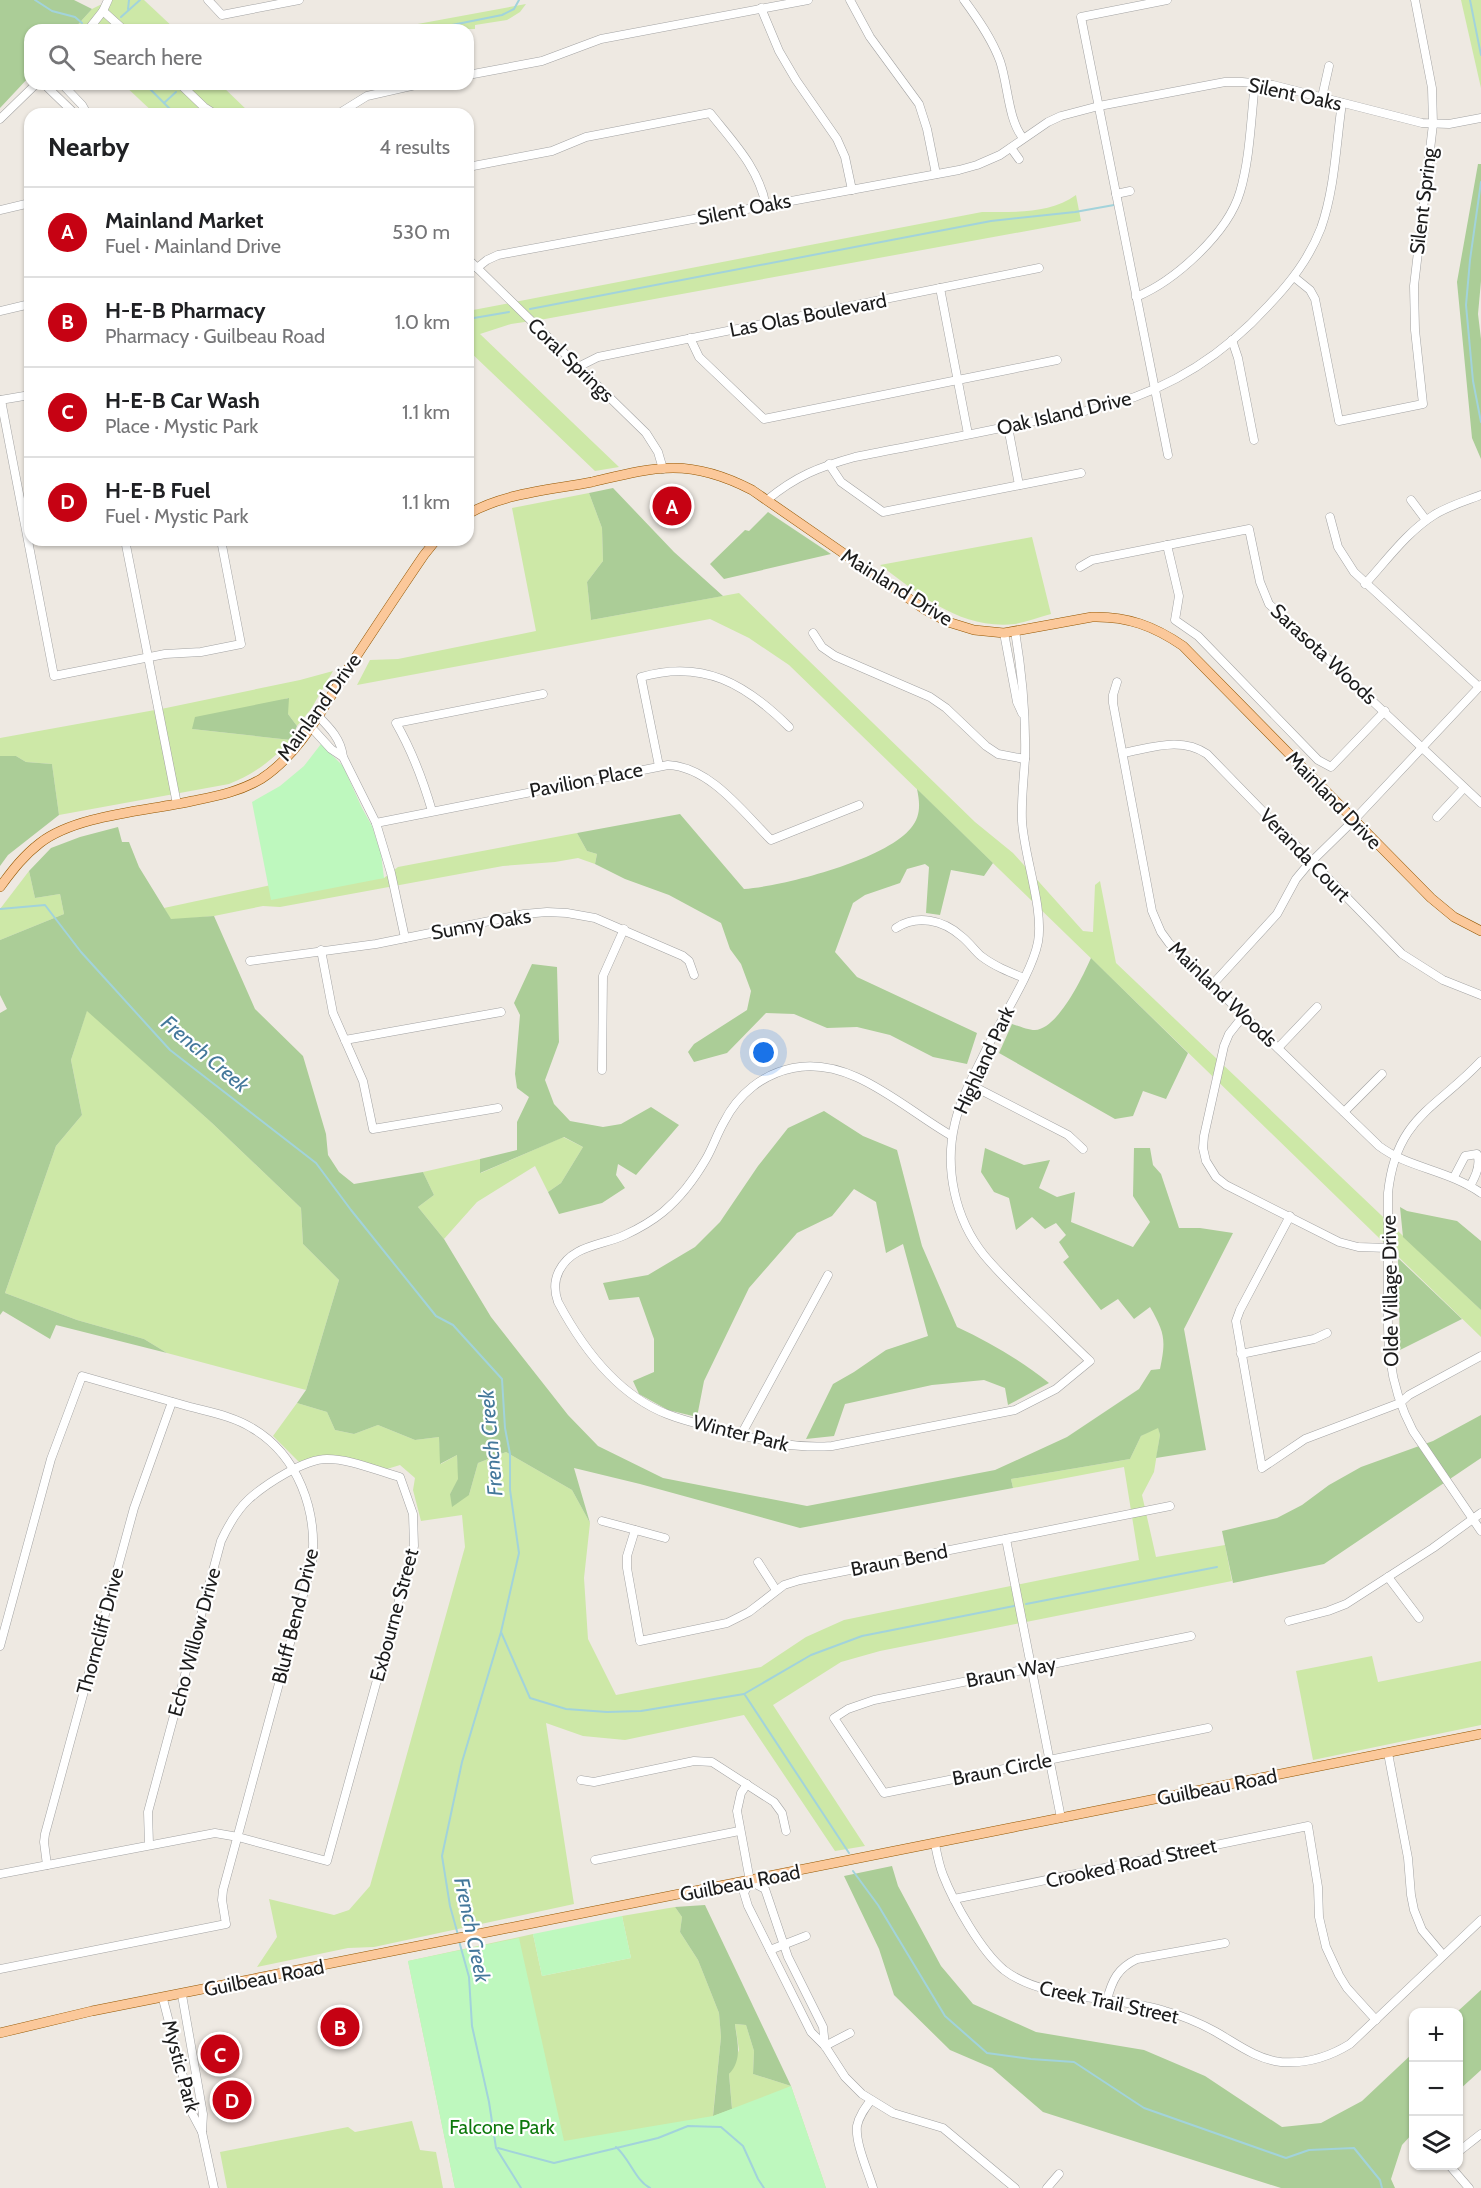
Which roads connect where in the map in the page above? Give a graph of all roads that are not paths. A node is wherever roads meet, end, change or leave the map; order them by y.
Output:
1 (108, 0) edge
2 (208, 0) edge
3 (295, 0) edge
4 (808, 0) edge
5 (850, 0) edge
6 (964, 0) edge
7 (1167, 0) edge
8 (1415, 0) edge
9 (761, 8) junction
10 (103, 11) junction
11 (93, 24) edge
12 (117, 24) edge
13 (1329, 66) dead end
14 (474, 74) edge
15 (1255, 82) junction
16 (30, 90) edge
17 (50, 90) edge
18 (68, 90) edge
19 (186, 90) edge
20 (394, 90) edge
21 (1322, 97) junction
22 (1342, 103) junction
23 (1099, 106) junction
24 (69, 108) edge
25 (84, 108) edge
26 (206, 108) edge
27 (348, 108) edge
28 (1481, 118) edge
29 (0, 119) edge
30 (1433, 124) junction
31 (1023, 138) junction
32 (1011, 147) junction
33 (1019, 159) dead end
34 (474, 166) edge
35 (936, 174) junction
36 (852, 190) junction
37 (1130, 191) dead end
38 (1116, 194) junction
39 (24, 204) edge
40 (766, 206) junction
41 (0, 210) edge
42 (474, 264) edge
43 (477, 267) junction
44 (1039, 268) dead end
45 (1294, 277) junction
46 (940, 288) junction
47 (1136, 297) junction
48 (24, 305) edge
49 (0, 311) edge
50 (690, 338) junction
51 (1232, 340) junction
52 (1057, 360) dead end
53 (578, 367) junction
54 (958, 379) junction
55 (1155, 388) junction
56 (24, 395) edge
57 (0, 400) edge
58 (1008, 427) junction
59 (968, 434) junction
60 (1254, 440) dead end
61 (1168, 455) dead end
62 (829, 464) junction
63 (663, 469) junction
64 (1081, 473) dead end
65 (1019, 485) junction
66 (1481, 495) edge
67 (767, 500) junction
68 (1411, 500) dead end
69 (474, 511) edge
70 (1330, 517) dead end
71 (1426, 520) junction
72 (24, 523) edge
73 (1167, 545) junction
74 (29, 546) edge
75 (126, 546) edge
76 (222, 546) edge
77 (431, 546) edge
78 (1080, 567) dead end
79 (1365, 584) junction
80 (1015, 631) junction
81 (813, 633) dead end
82 (1004, 633) junction
83 (148, 657) junction
84 (1117, 682) dead end
85 (1480, 686) edge
86 (543, 694) dead end
87 (1385, 711) junction
88 (1023, 714) junction
89 (318, 716) junction
90 (310, 726) junction
91 (789, 727) dead end
92 (1422, 749) junction
93 (1123, 753) junction
94 (343, 757) junction
95 (1025, 759) junction
96 (659, 766) junction
97 (1464, 788) junction
98 (1481, 803) edge
99 (177, 804) junction
100 (859, 805) dead end
101 (432, 811) junction
102 (1437, 817) dead end
103 (1354, 820) junction
104 (376, 823) junction
105 (1311, 861) junction
106 (0, 887) edge
107 (896, 928) dead end
108 (624, 929) junction
109 (1481, 931) edge
110 (405, 938) junction
111 (321, 950) junction
112 (250, 961) dead end
113 (694, 975) dead end
114 (1024, 978) junction
115 (1212, 985) junction
116 (1481, 995) edge
117 (1317, 1007) dead end
118 (501, 1012) dead end
119 (1244, 1015) junction
120 (345, 1040) junction
121 (1278, 1048) junction
122 (1481, 1061) edge
123 (602, 1070) dead end
124 (1382, 1074) dead end
125 (969, 1084) junction
126 (498, 1108) dead end
127 (1344, 1112) junction
128 (952, 1136) junction
129 (1083, 1149) dead end
130 (1395, 1157) junction
131 (1454, 1178) junction
132 (1470, 1186) junction
133 (1481, 1193) edge
134 (1290, 1216) junction
135 (1388, 1248) junction
136 (828, 1275) dead end
137 (1327, 1333) dead end
138 (1241, 1354) junction
139 (1481, 1356) edge
140 (1090, 1361) joint
141 (172, 1401) junction
142 (1400, 1403) junction
143 (741, 1435) junction
144 (293, 1470) junction
145 (1170, 1506) dead end
146 (1481, 1513) edge
147 (1472, 1518) junction
148 (602, 1521) dead end
149 (635, 1530) junction
150 (1481, 1531) edge
151 (665, 1538) dead end
152 (1006, 1539) junction
153 (758, 1563) dead end
154 (1388, 1576) junction
155 (776, 1590) junction
156 (1419, 1618) dead end
157 (1289, 1621) dead end
158 (1191, 1636) dead end
159 (0, 1646) edge
160 (1031, 1668) junction
161 (834, 1718) joint
162 (1208, 1728) dead end
163 (1481, 1734) edge
164 (1388, 1753) junction
165 (1050, 1759) junction
166 (581, 1779) dead end
167 (747, 1784) junction
168 (1061, 1818) junction
169 (739, 1831) junction
170 (786, 1831) dead end
171 (238, 1837) junction
172 (149, 1844) junction
173 (935, 1844) junction
174 (595, 1860) dead end
175 (47, 1865) junction
176 (0, 1874) edge
177 (750, 1881) junction
178 (954, 1899) junction
179 (1481, 1920) edge
180 (806, 1936) dead end
181 (1225, 1943) dead end
182 (783, 1945) junction
183 (770, 1950) junction
184 (1443, 1955) junction
185 (0, 1969) edge
186 (182, 1995) junction
187 (163, 1999) junction
188 (1107, 2000) junction
189 (1376, 2020) junction
190 (0, 2033) edge
191 (850, 2033) dead end
192 (825, 2046) junction
193 (870, 2100) junction
194 (202, 2132) junction
195 (1481, 2134) edge
196 (1463, 2148) edge
197 (1453, 2170) edge
198 (1059, 2174) dead end
199 (214, 2188) edge
200 (873, 2188) edge
201 (1015, 2188) edge
202 (1047, 2188) edge
203 (1468, 2188) edge

1 - 10 street
2 - 3 street
4 - 9 street
5 - 35 street
6 - 31 street
7 - 23 street
8 - 30 street, Silent Spring
9 - 14 street
9 - 36 street
10 - 11 street
10 - 12 street
13 - 21 street
15 - 21 street, Silent Oaks
15 - 23 street, Silent Oaks
15 - 47 street
16 - 29 street
17 - 24 street
18 - 25 street
19 - 26 street
20 - 27 street
21 - 22 street, Silent Oaks
22 - 30 street, Silent Oaks
22 - 45 street, Oak Island Drive
23 - 31 street, Silent Oaks
23 - 38 street
28 - 30 street, Silent Oaks
30 - 45 street, Silent Spring
31 - 32 street, Silent Oaks
32 - 33 street
32 - 35 street, Silent Oaks
34 - 40 street
35 - 36 street, Silent Oaks
36 - 40 street, Silent Oaks
37 - 38 street
38 - 47 street
39 - 41 street
40 - 43 street, Silent Oaks
42 - 43 street, Coral Springs
43 - 53 street, Coral Springs
44 - 46 street, Las Olas Boulevard
45 - 51 street, Oak Island Drive
46 - 50 street, Las Olas Boulevard
46 - 54 street
47 - 55 street
48 - 49 street
50 - 53 street, Las Olas Boulevard
50 - 54 street
51 - 55 street, Oak Island Drive
51 - 60 street
52 - 54 street
53 - 63 street, Coral Springs
54 - 59 street
55 - 58 street, Oak Island Drive
55 - 61 street
56 - 57 street
57 - 72 street
58 - 59 street, Oak Island Drive
58 - 65 street
59 - 62 street, Oak Island Drive
62 - 65 street
62 - 67 street, Oak Island Drive
63 - 67 main road, Mainland Drive
63 - 69 main road, Mainland Drive
64 - 65 street
66 - 71 street
67 - 82 main road, Mainland Drive
68 - 71 street
70 - 79 street
71 - 79 street
73 - 78 street, Sarasota Woods
73 - 87 street, Sarasota Woods
73 - 87 street
74 - 83 street
75 - 83 street
76 - 83 street
77 - 89 main road, Mainland Drive
79 - 85 street
80 - 82 main road, Mainland Drive
80 - 88 street, Highland Park
80 - 103 main road, Mainland Drive
81 - 95 street
82 - 88 street, Highland Park
83 - 99 street
84 - 93 street, Mainland Woods
85 - 92 street
86 - 101 street
87 - 92 street, Sarasota Woods
88 - 95 street, Highland Park
89 - 90 main road, Mainland Drive
89 - 94 street
90 - 94 street
90 - 99 main road, Mainland Drive
91 - 96 street
92 - 97 street, Sarasota Woods
92 - 103 street
93 - 105 street, Veranda Court
93 - 115 street, Mainland Woods
94 - 104 street
95 - 114 street, Highland Park
96 - 100 street, Pavilion Place
96 - 101 street, Pavilion Place
97 - 98 street, Sarasota Woods
97 - 102 street
99 - 106 main road, Mainland Drive
101 - 104 street, Pavilion Place
103 - 105 street
103 - 109 main road, Mainland Drive
104 - 110 street
105 - 115 street
105 - 116 street, Veranda Court
107 - 114 street
108 - 110 street, Sunny Oaks
108 - 113 street, Sunny Oaks
108 - 123 street
110 - 111 street, Sunny Oaks
111 - 112 street, Sunny Oaks
111 - 120 street
114 - 125 street, Highland Park
115 - 119 street, Mainland Woods
117 - 121 street
118 - 120 street
119 - 121 street, Mainland Woods
119 - 134 street
120 - 126 street
121 - 127 street, Mainland Woods
122 - 130 street, Olde Village Drive
124 - 127 street
125 - 128 street, Highland Park
125 - 129 street
127 - 130 street, Mainland Woods
128 - 140 street, Highland Park
128 - 143 street, Winter Park
130 - 131 street, Mainland Woods
130 - 135 street, Olde Village Drive
131 - 132 street, Mainland Woods
131 - 132 street
132 - 133 street, Mainland Woods
134 - 135 street
134 - 138 street
135 - 142 street, Olde Village Drive
136 - 143 street
137 - 138 street
138 - 142 street
139 - 142 street
140 - 143 street, Winter Park
141 - 144 street, Bluff Bend Drive
141 - 159 street, Bluff Bend Drive
141 - 175 street, Thorncliff Drive
142 - 147 street, Olde Village Drive
144 - 171 street, Bluff Bend Drive
144 - 171 street, Exbourne Street
144 - 172 street, Echo Willow Drive
145 - 152 street, Braun Bend
146 - 147 street
147 - 150 street, Olde Village Drive
147 - 154 street
148 - 149 street
149 - 151 street
149 - 155 street, Braun Bend
152 - 155 street, Braun Bend
152 - 160 street
153 - 155 street
154 - 156 street
154 - 157 street
158 - 160 street, Braun Way
160 - 161 street, Braun Way
160 - 165 street
161 - 165 street, Braun Circle
162 - 165 street, Braun Circle
163 - 164 main road, Guilbeau Road
164 - 168 main road, Guilbeau Road
164 - 184 street
165 - 168 street
166 - 167 street
167 - 169 street
167 - 170 street
168 - 173 main road, Guilbeau Road
169 - 174 street
169 - 177 street
171 - 172 street
171 - 185 street, Bluff Bend Drive
172 - 175 street
173 - 177 main road, Guilbeau Road
173 - 178 street, Creek Trail Street
175 - 176 street
177 - 182 street
177 - 183 street
177 - 186 main road, Guilbeau Road
178 - 188 street, Creek Trail Street
178 - 189 street, Crooked Road Street
179 - 184 street, Creek Trail Street
180 - 182 street
181 - 188 street
182 - 183 street
182 - 192 street
183 - 192 street
184 - 189 street, Creek Trail Street
186 - 187 main road, Guilbeau Road
186 - 194 street, Mystic Park
187 - 190 main road, Guilbeau Road
187 - 194 street, Mystic Park
188 - 189 street, Creek Trail Street
191 - 192 street
192 - 193 street
193 - 200 street
193 - 201 street
194 - 199 street, Mystic Park
195 - 196 street
197 - 203 street
198 - 202 street

